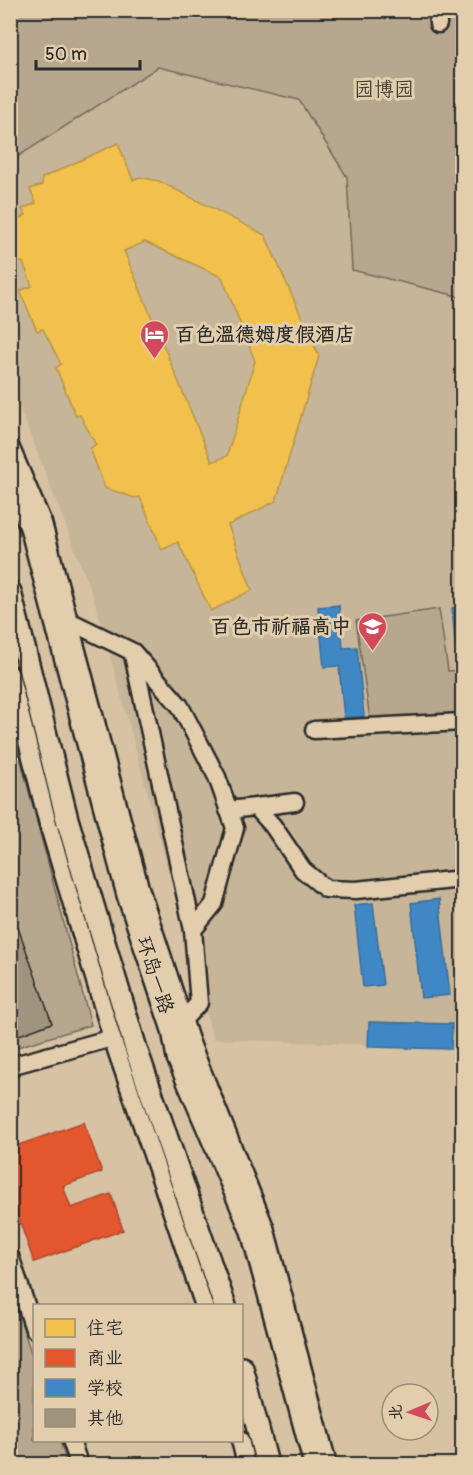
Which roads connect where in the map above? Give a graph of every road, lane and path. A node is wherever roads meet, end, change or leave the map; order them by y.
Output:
1 (10, 446) edge
2 (10, 480) edge
3 (10, 592) edge
4 (62, 617) junction
5 (133, 652) junction
6 (10, 674) edge
7 (462, 722) edge
8 (314, 730) dead end
9 (295, 802) dead end
10 (256, 807) junction
11 (228, 810) junction
12 (462, 879) edge
13 (194, 930) junction
14 (178, 1025) junction
15 (112, 1038) junction
16 (10, 1070) edge
17 (10, 1256) edge
18 (204, 1304) edge
19 (225, 1304) edge
20 (33, 1326) edge
21 (243, 1372) edge
22 (72, 1442) edge
23 (240, 1442) edge
24 (79, 1464) edge
25 (246, 1464) edge
26 (267, 1464) edge
27 (315, 1464) edge
28 (328, 1464) edge

1 - 4 street
2 - 4 main road, 环岛一路
3 - 19 main road, 环岛一路
4 - 5 street
4 - 14 main road, 环岛一路
5 - 11 street
5 - 13 street
6 - 15 street
7 - 8 street
9 - 10 street
10 - 11 street
10 - 12 street
11 - 13 street
13 - 14 street
14 - 27 main road, 环岛一路
14 - 28 street
15 - 16 street
15 - 18 street
17 - 20 street
21 - 26 main road
22 - 24 street
23 - 25 street

